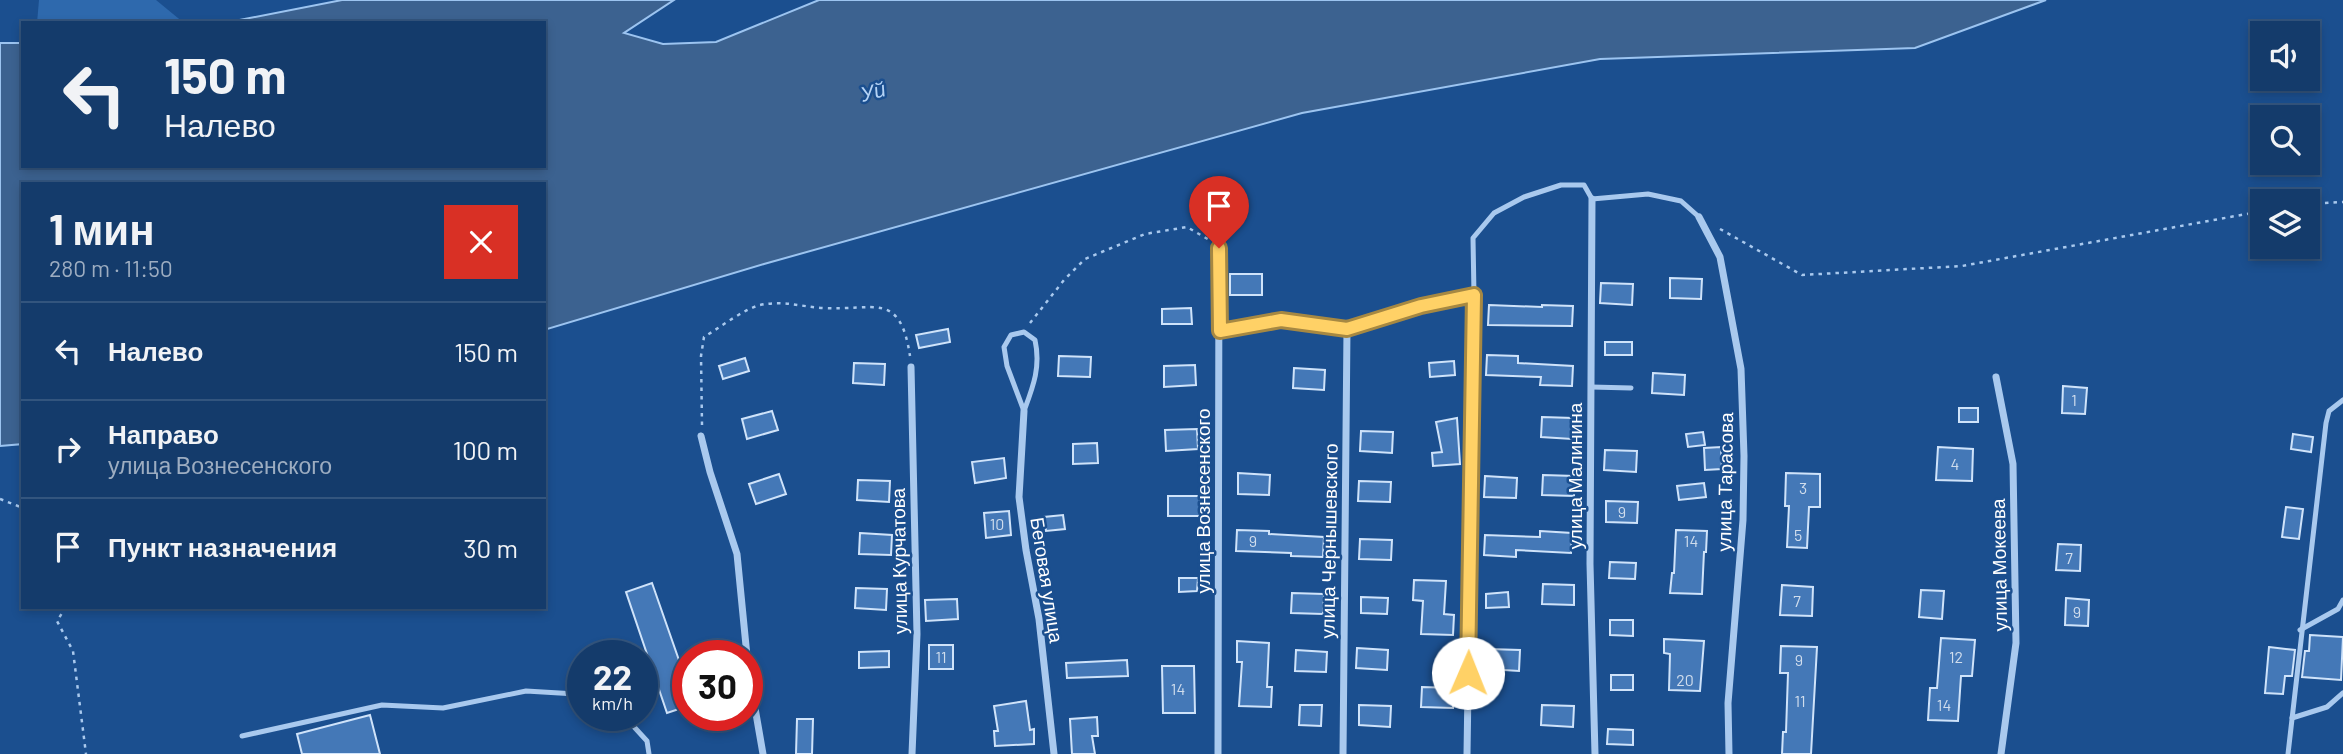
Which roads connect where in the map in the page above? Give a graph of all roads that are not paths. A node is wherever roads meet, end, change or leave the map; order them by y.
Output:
1 (1592, 199) junction
2 (1699, 217) joint
3 (1219, 248) road end
4 (1474, 295) junction
5 (1347, 329) junction
6 (1220, 331) junction
7 (911, 367) road end
8 (1996, 377) dead end
9 (1591, 387) junction
10 (1631, 388) dead end
11 (2343, 400) edge
12 (1024, 411) junction
13 (701, 436) road end
14 (2343, 600) edge
15 (2300, 630) junction
16 (745, 640) edge
17 (2343, 692) edge
18 (567, 693) edge
19 (2292, 718) junction
20 (638, 731) edge
21 (760, 731) edge
22 (242, 736) dead end
23 (649, 754) edge
24 (764, 754) edge
25 (912, 754) edge
26 (1054, 754) edge
27 (1218, 754) edge
28 (1343, 754) edge
29 (1467, 754) edge
30 (1595, 754) edge
31 (1729, 754) edge
32 (2001, 754) edge
33 (2288, 754) edge

1 - 2 lane
1 - 4 lane
1 - 9 street, улица Малинина
2 - 31 street, улица Тарасова
3 - 6 street, улица Вознесенского
4 - 5 lane
4 - 29 street
5 - 6 lane
5 - 28 street, улица Чернышевского
6 - 27 street, улица Вознесенского
7 - 25 street, улица Курчатова
8 - 32 street, улица Мокеева
9 - 10 lane
9 - 30 street, улица Малинина
11 - 15 lane
12 - 12 lane
12 - 26 street, Беговая улица
13 - 16 street
14 - 15 lane
15 - 19 lane
17 - 19 lane
18 - 22 lane
19 - 33 lane
20 - 23 lane
21 - 24 street

